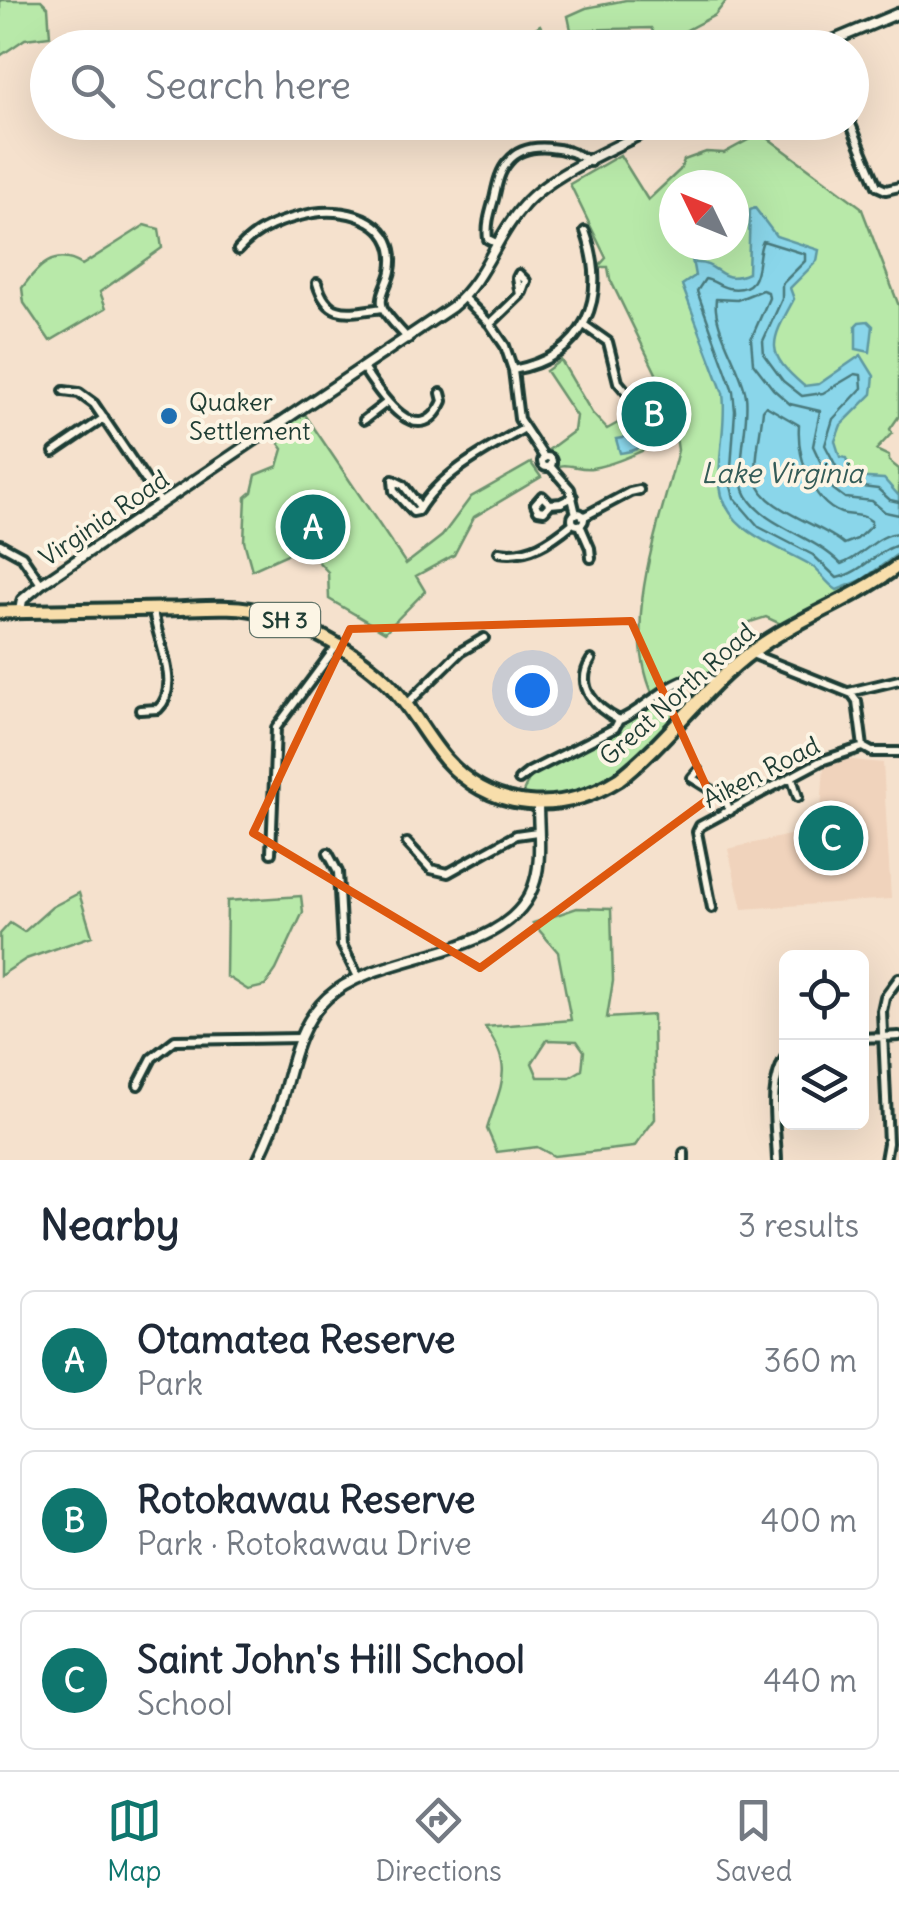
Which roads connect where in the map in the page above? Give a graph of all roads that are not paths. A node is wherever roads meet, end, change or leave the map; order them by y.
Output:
1 (899, 13) edge
2 (858, 30) edge
3 (631, 140) edge
4 (858, 140) edge
5 (590, 162) junction
6 (899, 187) edge
7 (585, 231) dead end
8 (499, 244) junction
9 (238, 250) dead end
10 (317, 284) dead end
11 (522, 292) dead end
12 (464, 298) junction
13 (383, 308) junction
14 (490, 324) junction
15 (584, 325) junction
16 (408, 339) junction
17 (363, 368) junction
18 (513, 370) junction
19 (64, 391) dead end
20 (441, 393) dead end
21 (629, 394) dead end
22 (386, 403) junction
23 (104, 418) junction
24 (364, 420) dead end
25 (523, 429) junction
26 (54, 452) dead end
27 (639, 490) dead end
28 (573, 496) junction
29 (161, 503) junction
30 (550, 504) dead end
31 (418, 505) junction
32 (578, 519) junction
33 (0, 544) edge
34 (499, 552) dead end
35 (590, 558) dead end
36 (899, 565) edge
37 (41, 584) junction
38 (153, 610) junction
39 (20, 611) junction
40 (0, 612) edge
41 (484, 638) dead end
42 (336, 646) junction
43 (751, 652) junction
44 (591, 660) dead end
45 (899, 680) edge
46 (716, 683) junction
47 (849, 692) junction
48 (407, 704) junction
49 (140, 710) dead end
50 (620, 720) junction
51 (862, 747) junction
52 (899, 752) edge
53 (698, 770) dead end
54 (792, 778) junction
55 (519, 780) dead end
56 (798, 797) dead end
57 (538, 804) junction
58 (555, 804) junction
59 (730, 811) junction
60 (537, 827) junction
61 (407, 843) dead end
62 (272, 853) dead end
63 (328, 853) dead end
64 (712, 908) dead end
65 (358, 977) junction
66 (899, 978) edge
67 (899, 1036) edge
68 (883, 1037) junction
69 (300, 1038) junction
70 (869, 1038) edge
71 (779, 1071) edge
72 (138, 1085) dead end
73 (888, 1150) junction
74 (899, 1150) edge
75 (258, 1160) edge
76 (778, 1160) edge
77 (885, 1160) edge

1 - 2 street
3 - 5 street, Virginia Road
4 - 6 street
5 - 8 street, Virginia Road
5 - 8 street
7 - 15 street
8 - 12 street, Virginia Road
9 - 13 street
10 - 13 street
11 - 14 street
12 - 14 street
12 - 16 street, Virginia Road
13 - 16 street
14 - 18 street
15 - 18 street
15 - 21 street
16 - 17 street, Virginia Road
17 - 22 street
17 - 29 street, Virginia Road
18 - 25 street
19 - 23 street
20 - 22 street
22 - 24 street
23 - 26 street
23 - 29 street
25 - 28 street
25 - 31 street
27 - 32 street
28 - 30 street
28 - 32 street
29 - 37 street, Virginia Road
31 - 31 street
32 - 34 street
32 - 35 street
33 - 37 street
36 - 43 highway, Great North Road / SH 3
37 - 39 street, Virginia Road
38 - 39 highway, Great North Road / SH 3
38 - 42 highway, Great North Road / SH 3
38 - 49 street
39 - 40 highway, Great North Road / SH 3
41 - 48 street
42 - 48 highway, Great North Road / SH 3
42 - 62 street
43 - 46 highway, Great North Road / SH 3
43 - 47 street
44 - 50 street
45 - 47 street
46 - 50 street
46 - 58 highway, Great North Road / SH 3
47 - 51 street
48 - 57 highway, Great North Road / SH 3
50 - 55 street
51 - 52 street
51 - 54 street, Aiken Road
53 - 59 street
54 - 56 street
54 - 59 street, Aiken Road
57 - 58 highway, Great North Road / SH 3
57 - 60 street
58 - 60 street
59 - 64 street, Aiken Road
60 - 61 street
60 - 65 street
63 - 65 street
65 - 69 street
66 - 68 street
67 - 68 street
68 - 70 street
68 - 73 street
69 - 72 street
69 - 75 street
71 - 76 street
73 - 74 street
73 - 77 street

